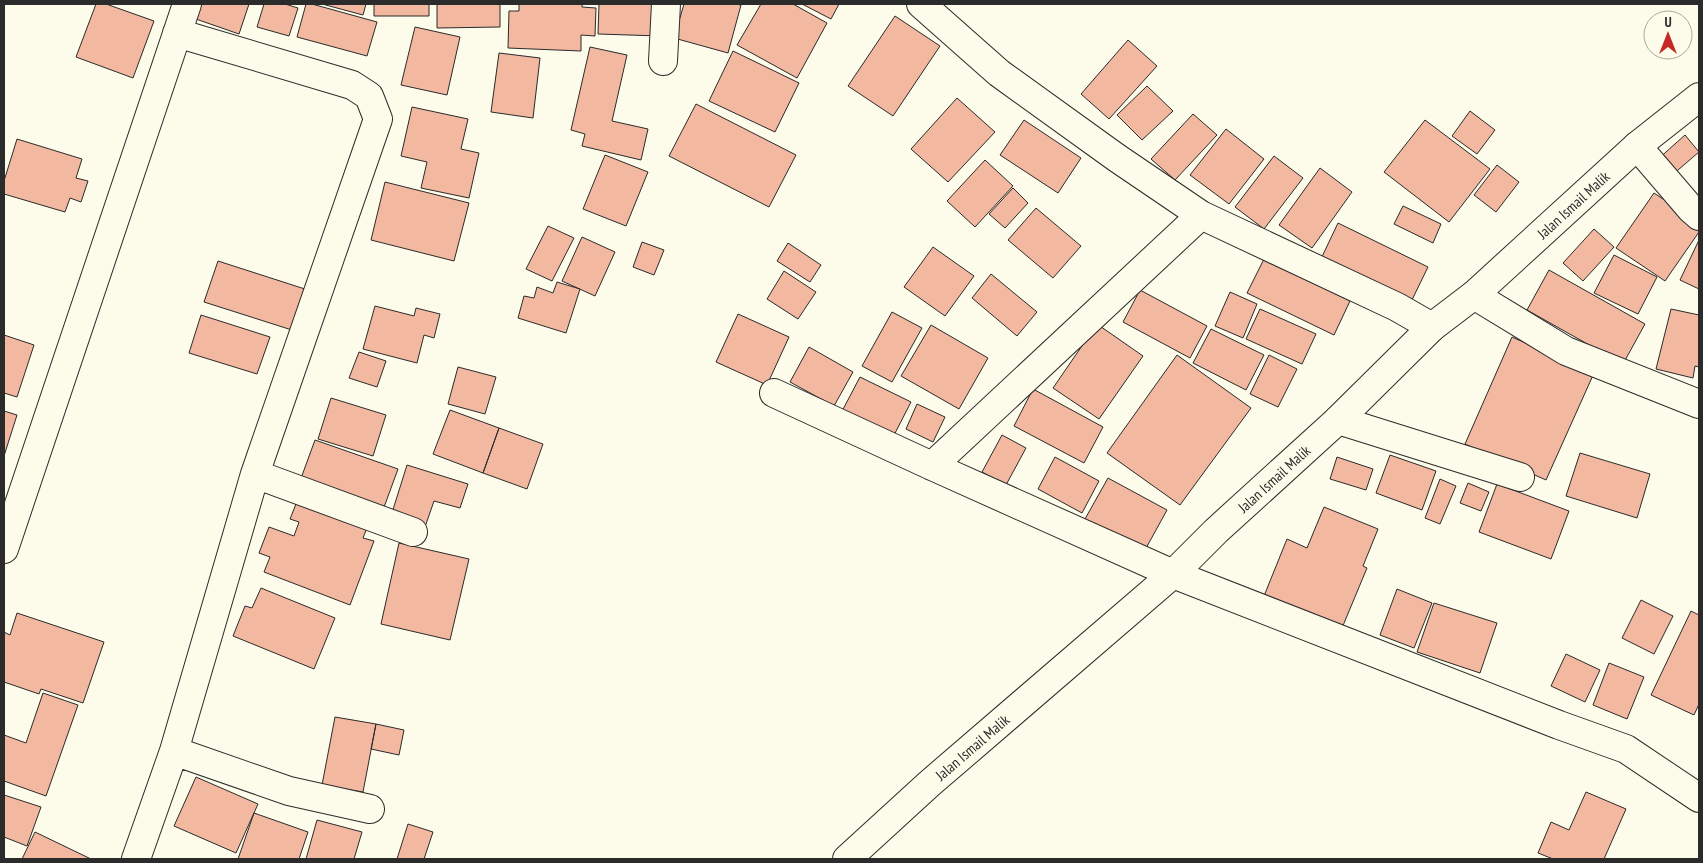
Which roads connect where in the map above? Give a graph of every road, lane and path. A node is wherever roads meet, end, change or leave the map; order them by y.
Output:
1 (187, 4) edge
2 (666, 4) edge
3 (921, 4) edge
4 (177, 32) junction
5 (663, 61) dead end
6 (1699, 97) edge
7 (1637, 146) junction
8 (1201, 215) junction
9 (1699, 216) edge
10 (1474, 295) junction
11 (1432, 327) junction
12 (774, 393) dead end
13 (1699, 404) edge
14 (1338, 420) junction
15 (932, 466) junction
16 (255, 474) junction
17 (1520, 477) dead end
18 (413, 532) dead end
19 (4, 549) edge
20 (1173, 574) junction
21 (174, 751) junction
22 (1699, 798) edge
23 (370, 810) dead end
24 (136, 859) edge
25 (847, 859) edge

1 - 4 street
2 - 5 street
3 - 8 street
4 - 16 street
4 - 19 street
6 - 7 street, Jalan Ismail Malik
7 - 9 street
7 - 10 street, Jalan Ismail Malik
8 - 11 street
8 - 15 street
10 - 11 street, Jalan Ismail Malik
10 - 13 street
11 - 14 street, Jalan Ismail Malik
12 - 15 street
14 - 17 street
14 - 20 street, Jalan Ismail Malik
15 - 20 street
16 - 18 street
16 - 21 street
20 - 22 street
20 - 25 street, Jalan Ismail Malik
21 - 23 street
21 - 24 street

